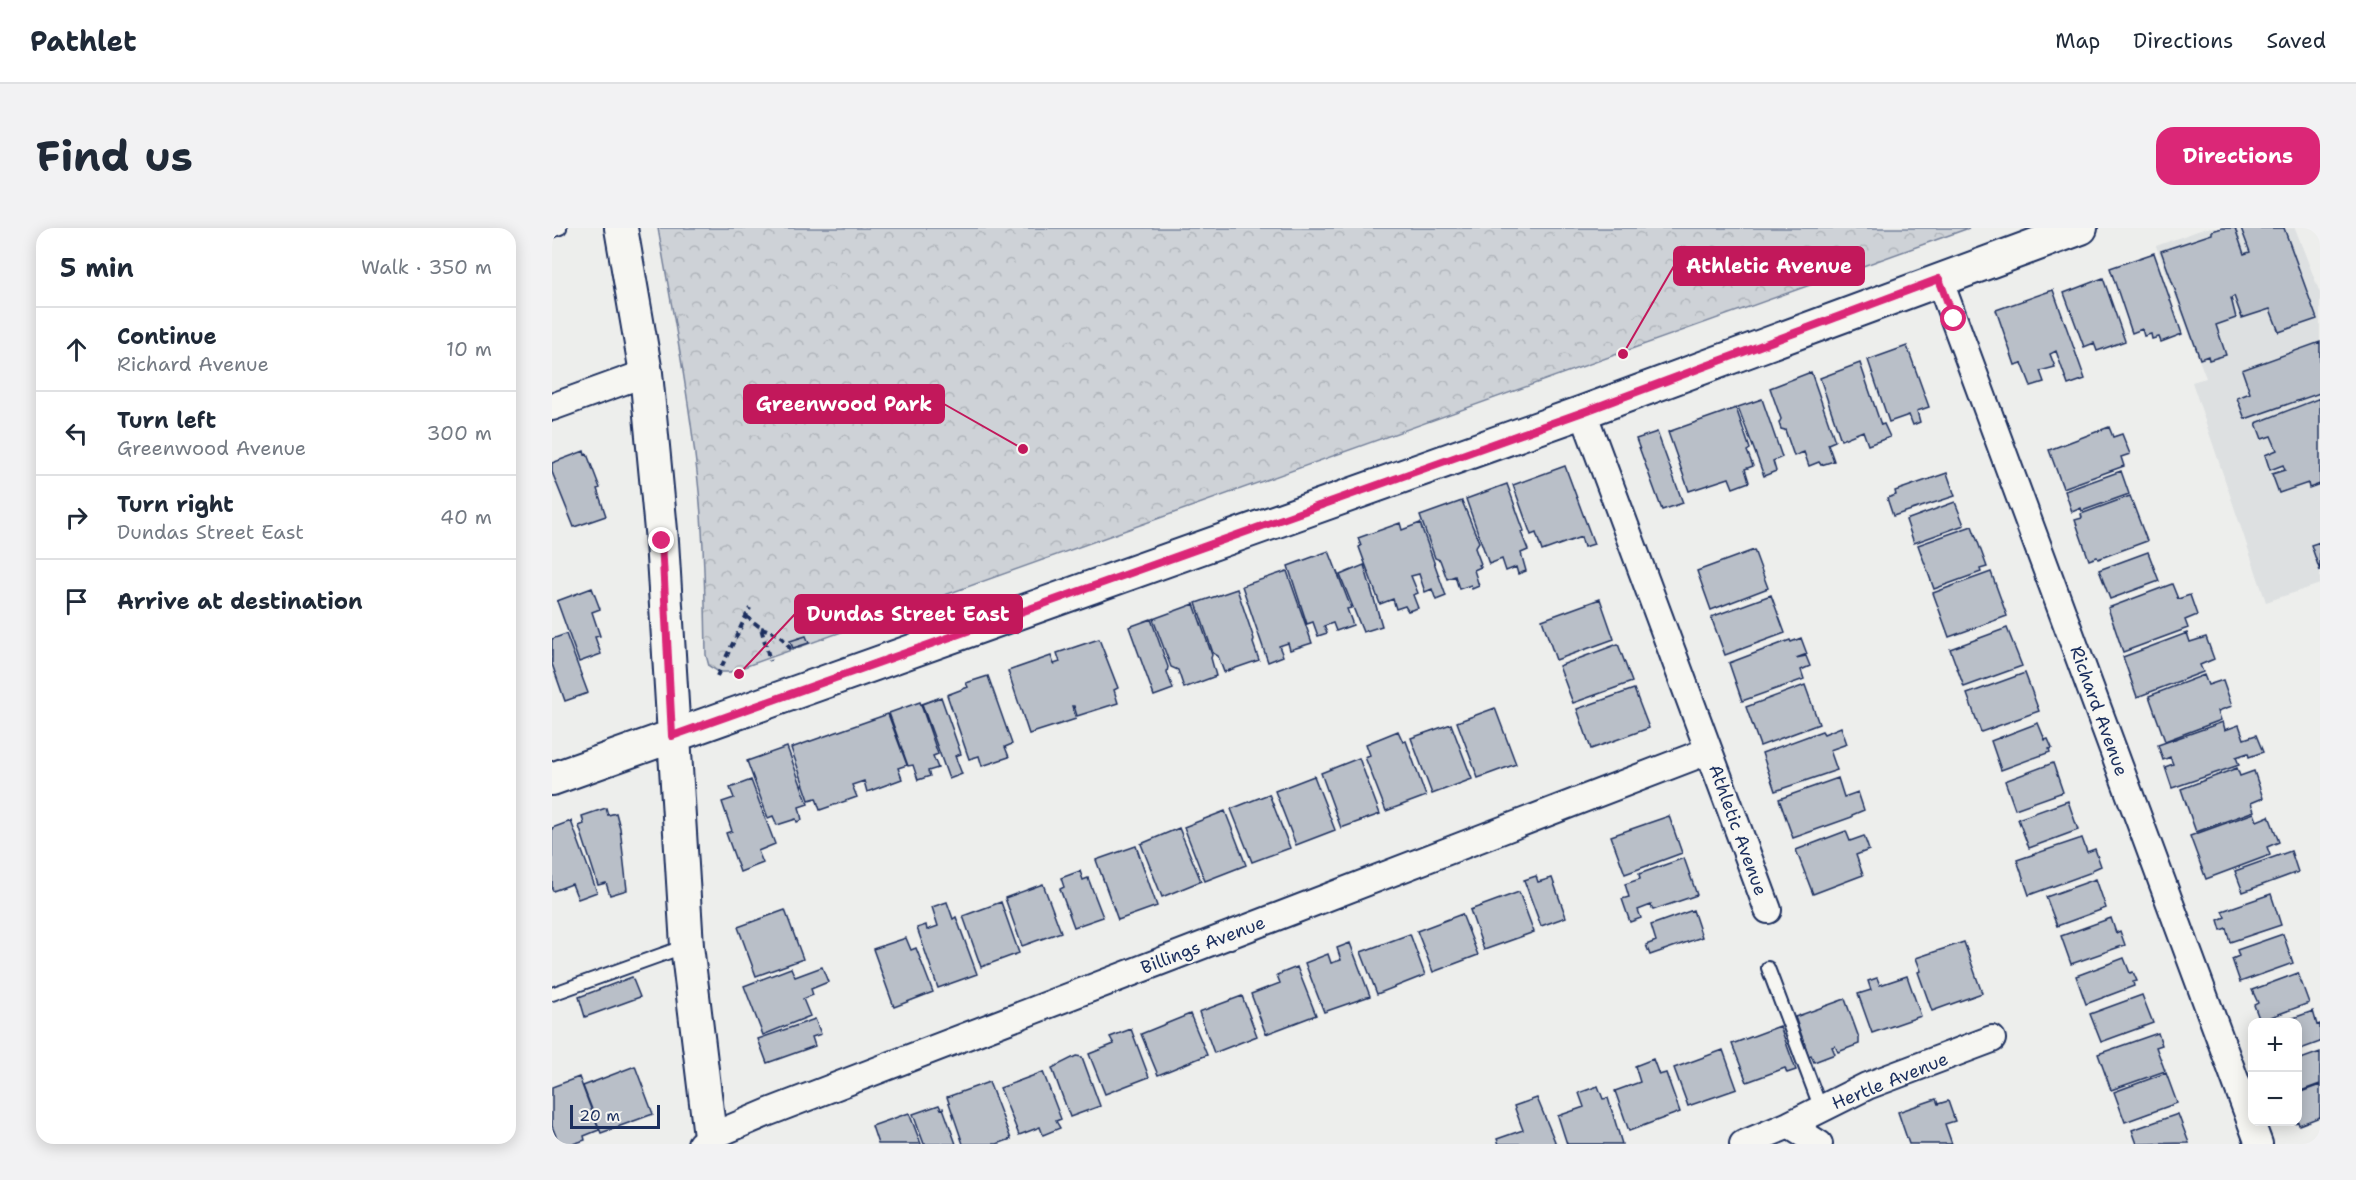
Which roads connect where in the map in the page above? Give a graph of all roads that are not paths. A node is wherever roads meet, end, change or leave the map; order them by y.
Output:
1 (560, 228) edge
2 (621, 228) edge
3 (2081, 228) edge
4 (552, 231) edge
5 (1939, 279) junction
6 (646, 374) junction
7 (552, 407) edge
8 (1583, 412) junction
9 (672, 736) junction
10 (1708, 751) junction
11 (552, 779) edge
12 (1768, 910) dead end
13 (687, 946) junction
14 (1768, 968) dead end
15 (552, 994) edge
16 (1992, 1039) dead end
17 (1821, 1109) junction
18 (1789, 1125) junction
19 (707, 1142) edge
20 (1743, 1144) edge
21 (1819, 1144) edge
22 (2259, 1144) edge

1 - 4 lane
2 - 6 street
3 - 5 street
5 - 8 street
5 - 22 street, Richard Avenue
6 - 7 street
6 - 9 street
8 - 9 street
8 - 10 street, Athletic Avenue
9 - 11 street
9 - 13 street
10 - 12 street, Athletic Avenue
10 - 19 street, Billings Avenue
13 - 15 lane
13 - 19 street
14 - 17 lane
16 - 17 street, Hertle Avenue
17 - 18 street, Hertle Avenue
18 - 20 street, Hertle Avenue
18 - 21 street

